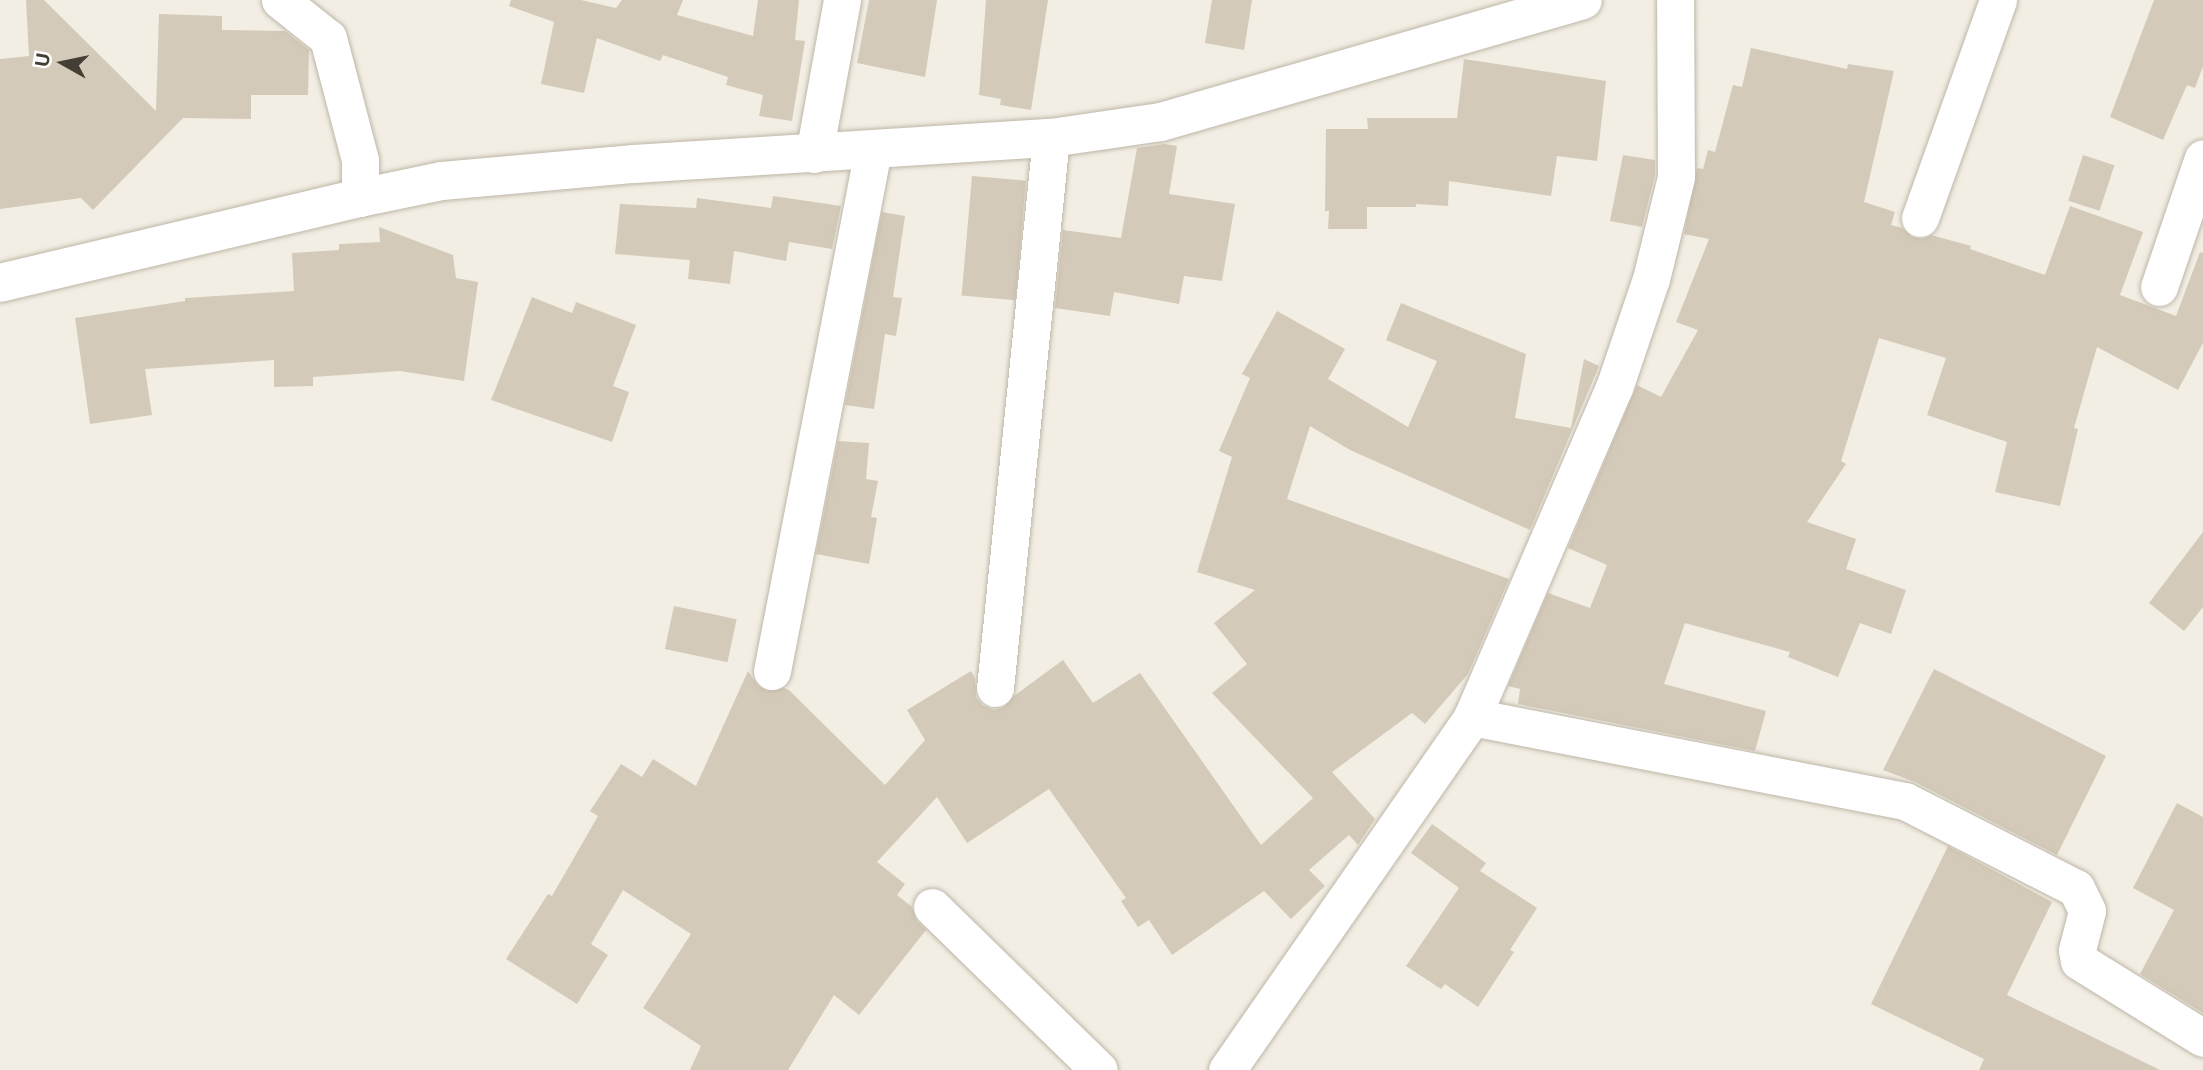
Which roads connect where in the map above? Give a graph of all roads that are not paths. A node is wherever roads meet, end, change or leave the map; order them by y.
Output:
1 (279, 0) edge
2 (317, 0) edge
3 (842, 0) edge
4 (1583, 0) edge
5 (1675, 0) edge
6 (1998, 0) edge
7 (328, 38) junction
8 (1051, 138) junction
9 (873, 150) junction
10 (814, 154) junction
11 (2203, 158) edge
12 (360, 198) junction
13 (1920, 218) dead end
14 (0, 283) edge
15 (2159, 287) dead end
16 (772, 671) dead end
17 (995, 688) dead end
18 (1472, 717) junction
19 (932, 907) dead end
20 (2203, 1038) edge
21 (1099, 1070) edge
22 (1227, 1070) edge

1 - 7 street
2 - 7 street
3 - 10 street
4 - 8 street
5 - 18 street
6 - 13 street
7 - 12 street
8 - 9 street
8 - 17 street
9 - 10 street
9 - 16 street
10 - 12 street
11 - 15 street
12 - 14 street
18 - 20 street
18 - 22 street
19 - 21 street

